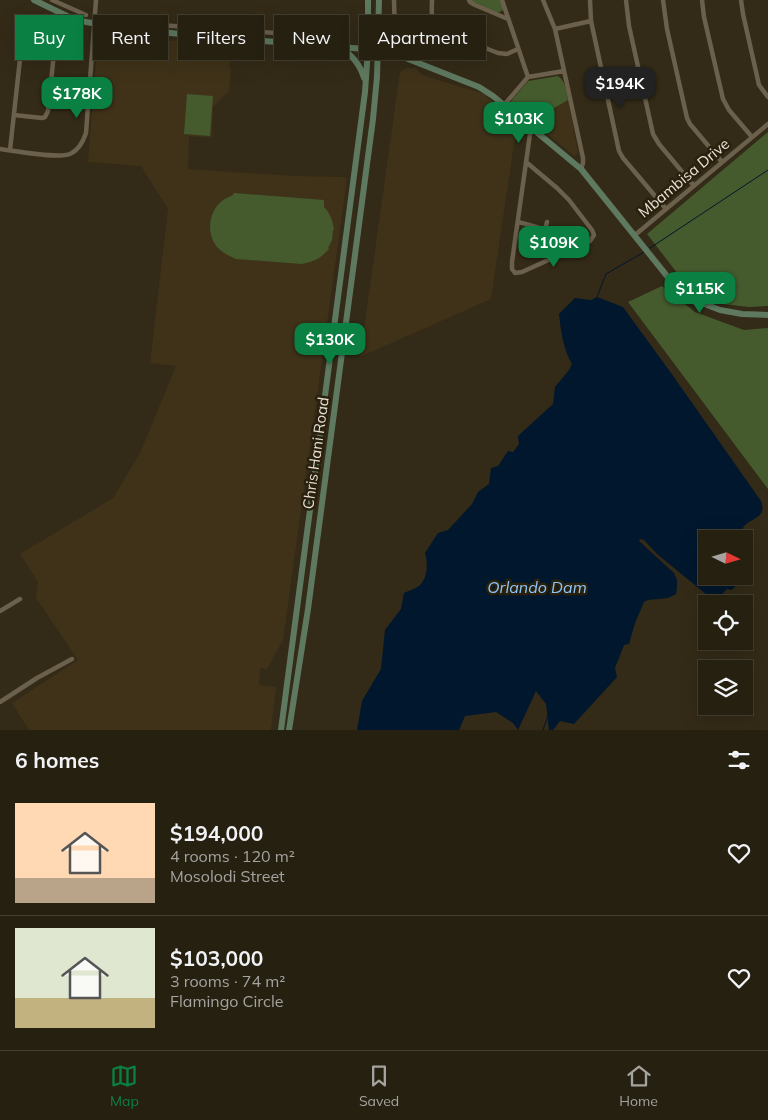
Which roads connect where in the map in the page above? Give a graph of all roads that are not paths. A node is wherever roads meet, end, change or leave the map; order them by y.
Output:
1 (34, 0) edge
2 (96, 0) edge
3 (368, 0) edge
4 (379, 0) edge
5 (394, 0) edge
6 (432, 0) edge
7 (469, 0) edge
8 (502, 0) edge
9 (543, 0) edge
10 (590, 0) edge
11 (626, 0) edge
12 (663, 0) edge
13 (702, 0) edge
14 (741, 0) edge
15 (55, 1) edge
16 (53, 10) junction
17 (86, 15) dead end
18 (95, 15) edge
19 (368, 15) edge
20 (379, 15) edge
21 (395, 15) edge
22 (508, 19) junction
23 (591, 21) junction
24 (93, 24) edge
25 (168, 26) edge
26 (555, 29) junction
27 (168, 33) edge
28 (274, 33) edge
29 (93, 38) edge
30 (274, 41) edge
31 (518, 49) junction
32 (349, 54) edge
33 (367, 60) edge
34 (378, 60) edge
35 (410, 60) edge
36 (564, 71) junction
37 (528, 78) junction
38 (366, 84) junction
39 (768, 97) edge
40 (504, 105) junction
41 (14, 115) junction
42 (768, 124) edge
43 (531, 127) junction
44 (752, 138) junction
45 (0, 149) edge
46 (10, 150) junction
47 (526, 162) junction
48 (722, 162) junction
49 (581, 169) junction
50 (694, 186) junction
51 (666, 209) junction
52 (518, 222) junction
53 (547, 222) dead end
54 (544, 230) junction
55 (635, 235) junction
56 (570, 250) junction
57 (768, 315) edge
58 (20, 599) dead end
59 (296, 608) junction
60 (308, 609) junction
61 (0, 611) edge
62 (72, 658) dead end
63 (0, 702) edge
64 (281, 730) edge
65 (289, 730) edge

1 - 16 main road, Mbambisa Drive
2 - 18 street
3 - 19 main road, Chris Hani Road
4 - 20 main road, Chris Hani Road
5 - 21 street
6 - 31 street
7 - 22 street
8 - 22 street
9 - 26 street
10 - 23 street
11 - 50 street
12 - 48 street
13 - 44 street
14 - 39 street
15 - 16 street
15 - 17 street
16 - 24 main road, Mbambisa Drive
22 - 31 street
23 - 26 street
23 - 51 street
25 - 28 street
26 - 36 street
27 - 30 main road, Mbambisa Drive
29 - 46 street
31 - 37 street
32 - 38 main road
33 - 38 main road, Chris Hani Road
34 - 60 main road, Chris Hani Road
35 - 40 main road, Mbambisa Drive
36 - 37 street
36 - 49 street
37 - 40 street
38 - 59 main road, Chris Hani Road
40 - 43 main road, Mbambisa Drive
41 - 41 street
41 - 46 street
42 - 44 street, Mbambisa Drive
43 - 47 street
43 - 49 main road, Mbambisa Drive
44 - 48 street, Mbambisa Drive
45 - 46 street
47 - 52 street
47 - 56 street
48 - 50 street, Mbambisa Drive
49 - 55 main road, Mbambisa Drive
50 - 51 street, Mbambisa Drive
51 - 55 street, Mbambisa Drive
52 - 54 street
52 - 56 street
53 - 54 street
54 - 56 street
55 - 57 main road
58 - 61 street
59 - 60 main road
59 - 64 main road, Chris Hani Road
60 - 65 main road, Chris Hani Road
62 - 63 street

